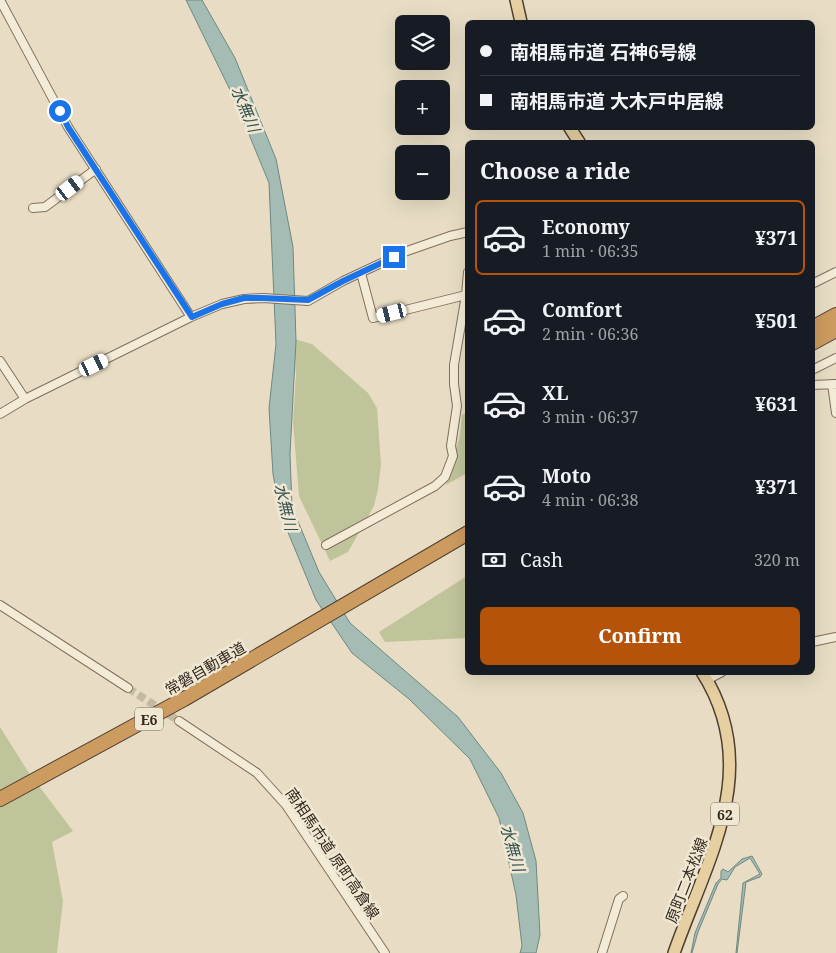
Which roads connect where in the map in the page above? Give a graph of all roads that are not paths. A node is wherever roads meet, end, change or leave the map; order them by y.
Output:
1 (0, 0) edge
2 (516, 0) edge
3 (521, 20) edge
4 (96, 169) junction
5 (33, 208) dead end
6 (465, 233) edge
7 (836, 272) edge
8 (361, 273) junction
9 (815, 282) edge
10 (465, 295) edge
11 (465, 301) edge
12 (836, 315) edge
13 (192, 317) junction
14 (815, 326) edge
15 (836, 330) edge
16 (815, 341) edge
17 (836, 358) edge
18 (0, 361) edge
19 (815, 368) edge
20 (834, 384) edge
21 (815, 385) edge
22 (25, 399) junction
23 (836, 413) edge
24 (0, 414) edge
25 (465, 536) edge
26 (326, 545) dead end
27 (0, 605) edge
28 (836, 637) edge
29 (815, 641) edge
30 (704, 676) edge
31 (128, 688) tunnel mouth
32 (179, 721) tunnel mouth
33 (0, 799) edge
34 (623, 896) dead end
35 (385, 953) edge
36 (602, 953) edge
37 (674, 953) edge

1 - 4 street
2 - 3 main road
4 - 5 street
4 - 13 street
6 - 8 street
7 - 9 street
8 - 10 street
8 - 13 street
11 - 26 street
12 - 14 highway
13 - 22 street
15 - 16 highway
17 - 19 street
18 - 22 street
20 - 21 street
20 - 23 street
22 - 24 street
25 - 33 highway, 常磐自動車道 / E6
27 - 31 street
28 - 29 street
30 - 37 main road, 原町二本松線 / 62
32 - 35 street, 南相馬市道 原町高倉線
34 - 36 street

